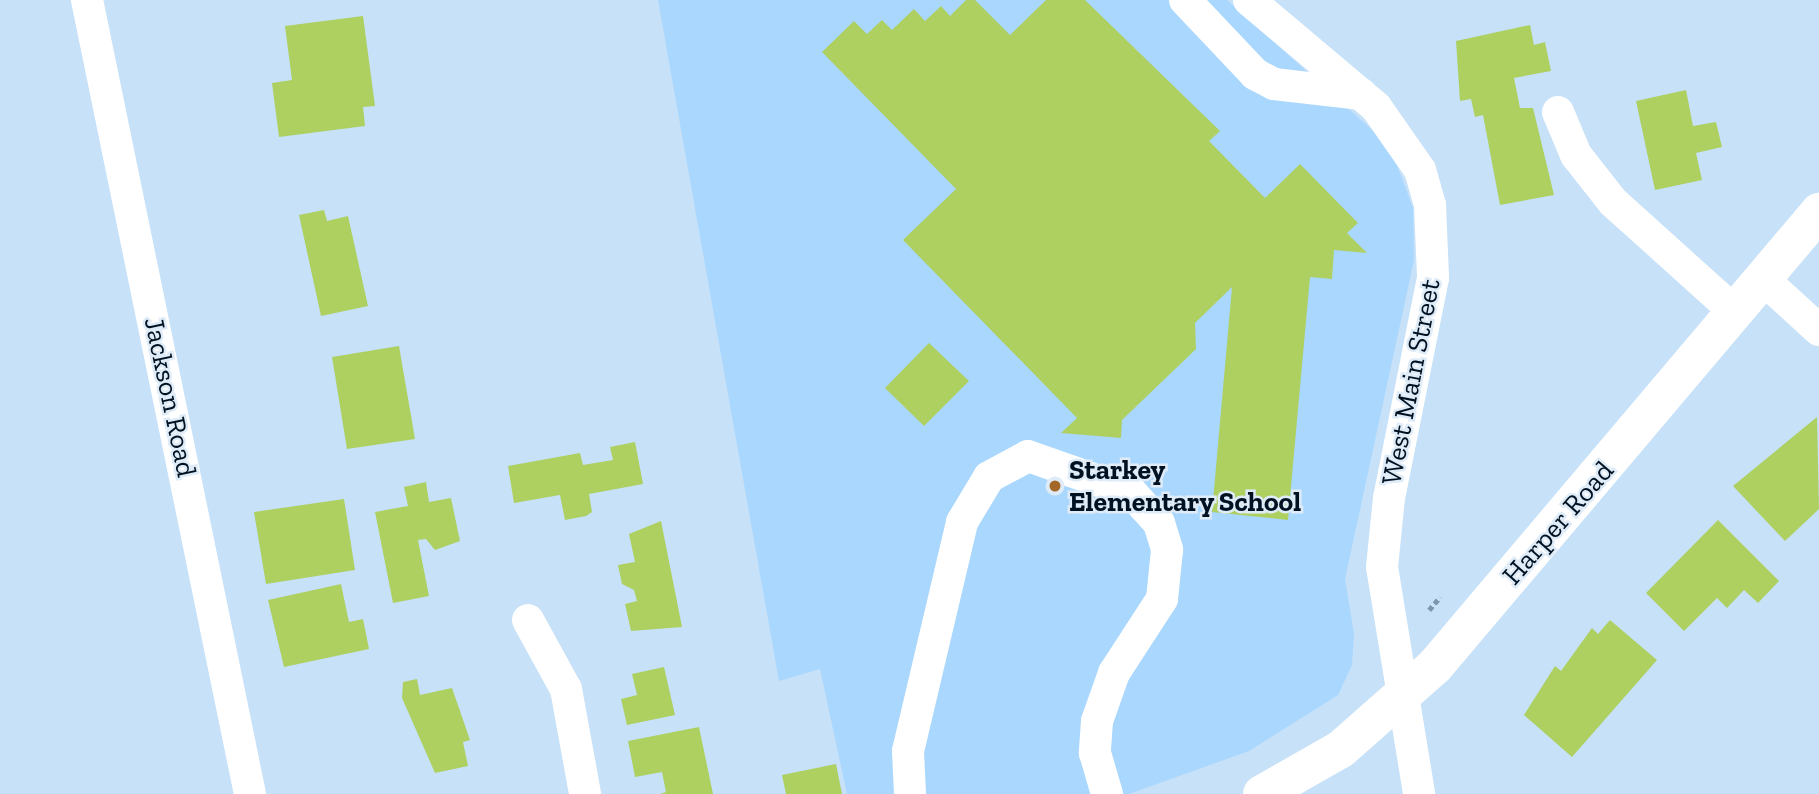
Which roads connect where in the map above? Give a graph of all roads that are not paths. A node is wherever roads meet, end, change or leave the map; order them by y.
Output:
1 (87, 0) edge
2 (1185, 0) edge
3 (1249, 0) edge
4 (1361, 94) junction
5 (1558, 112) dead end
6 (1819, 212) edge
7 (1762, 278) junction
8 (1735, 312) junction
9 (1819, 330) edge
10 (528, 620) dead end
11 (1402, 698) junction
12 (250, 794) edge
13 (585, 794) edge
14 (910, 794) edge
15 (1107, 794) edge
16 (1262, 794) edge
17 (1419, 794) edge

1 - 12 street, Jackson Road
2 - 4 street
3 - 4 street, West Main Street
4 - 11 street, West Main Street
5 - 8 street
6 - 7 main road, Harper Road
7 - 8 main road, Harper Road
7 - 9 street
8 - 11 main road, Harper Road
10 - 13 street
11 - 16 main road, Harper Road
11 - 17 street, West Main Street
14 - 15 street

